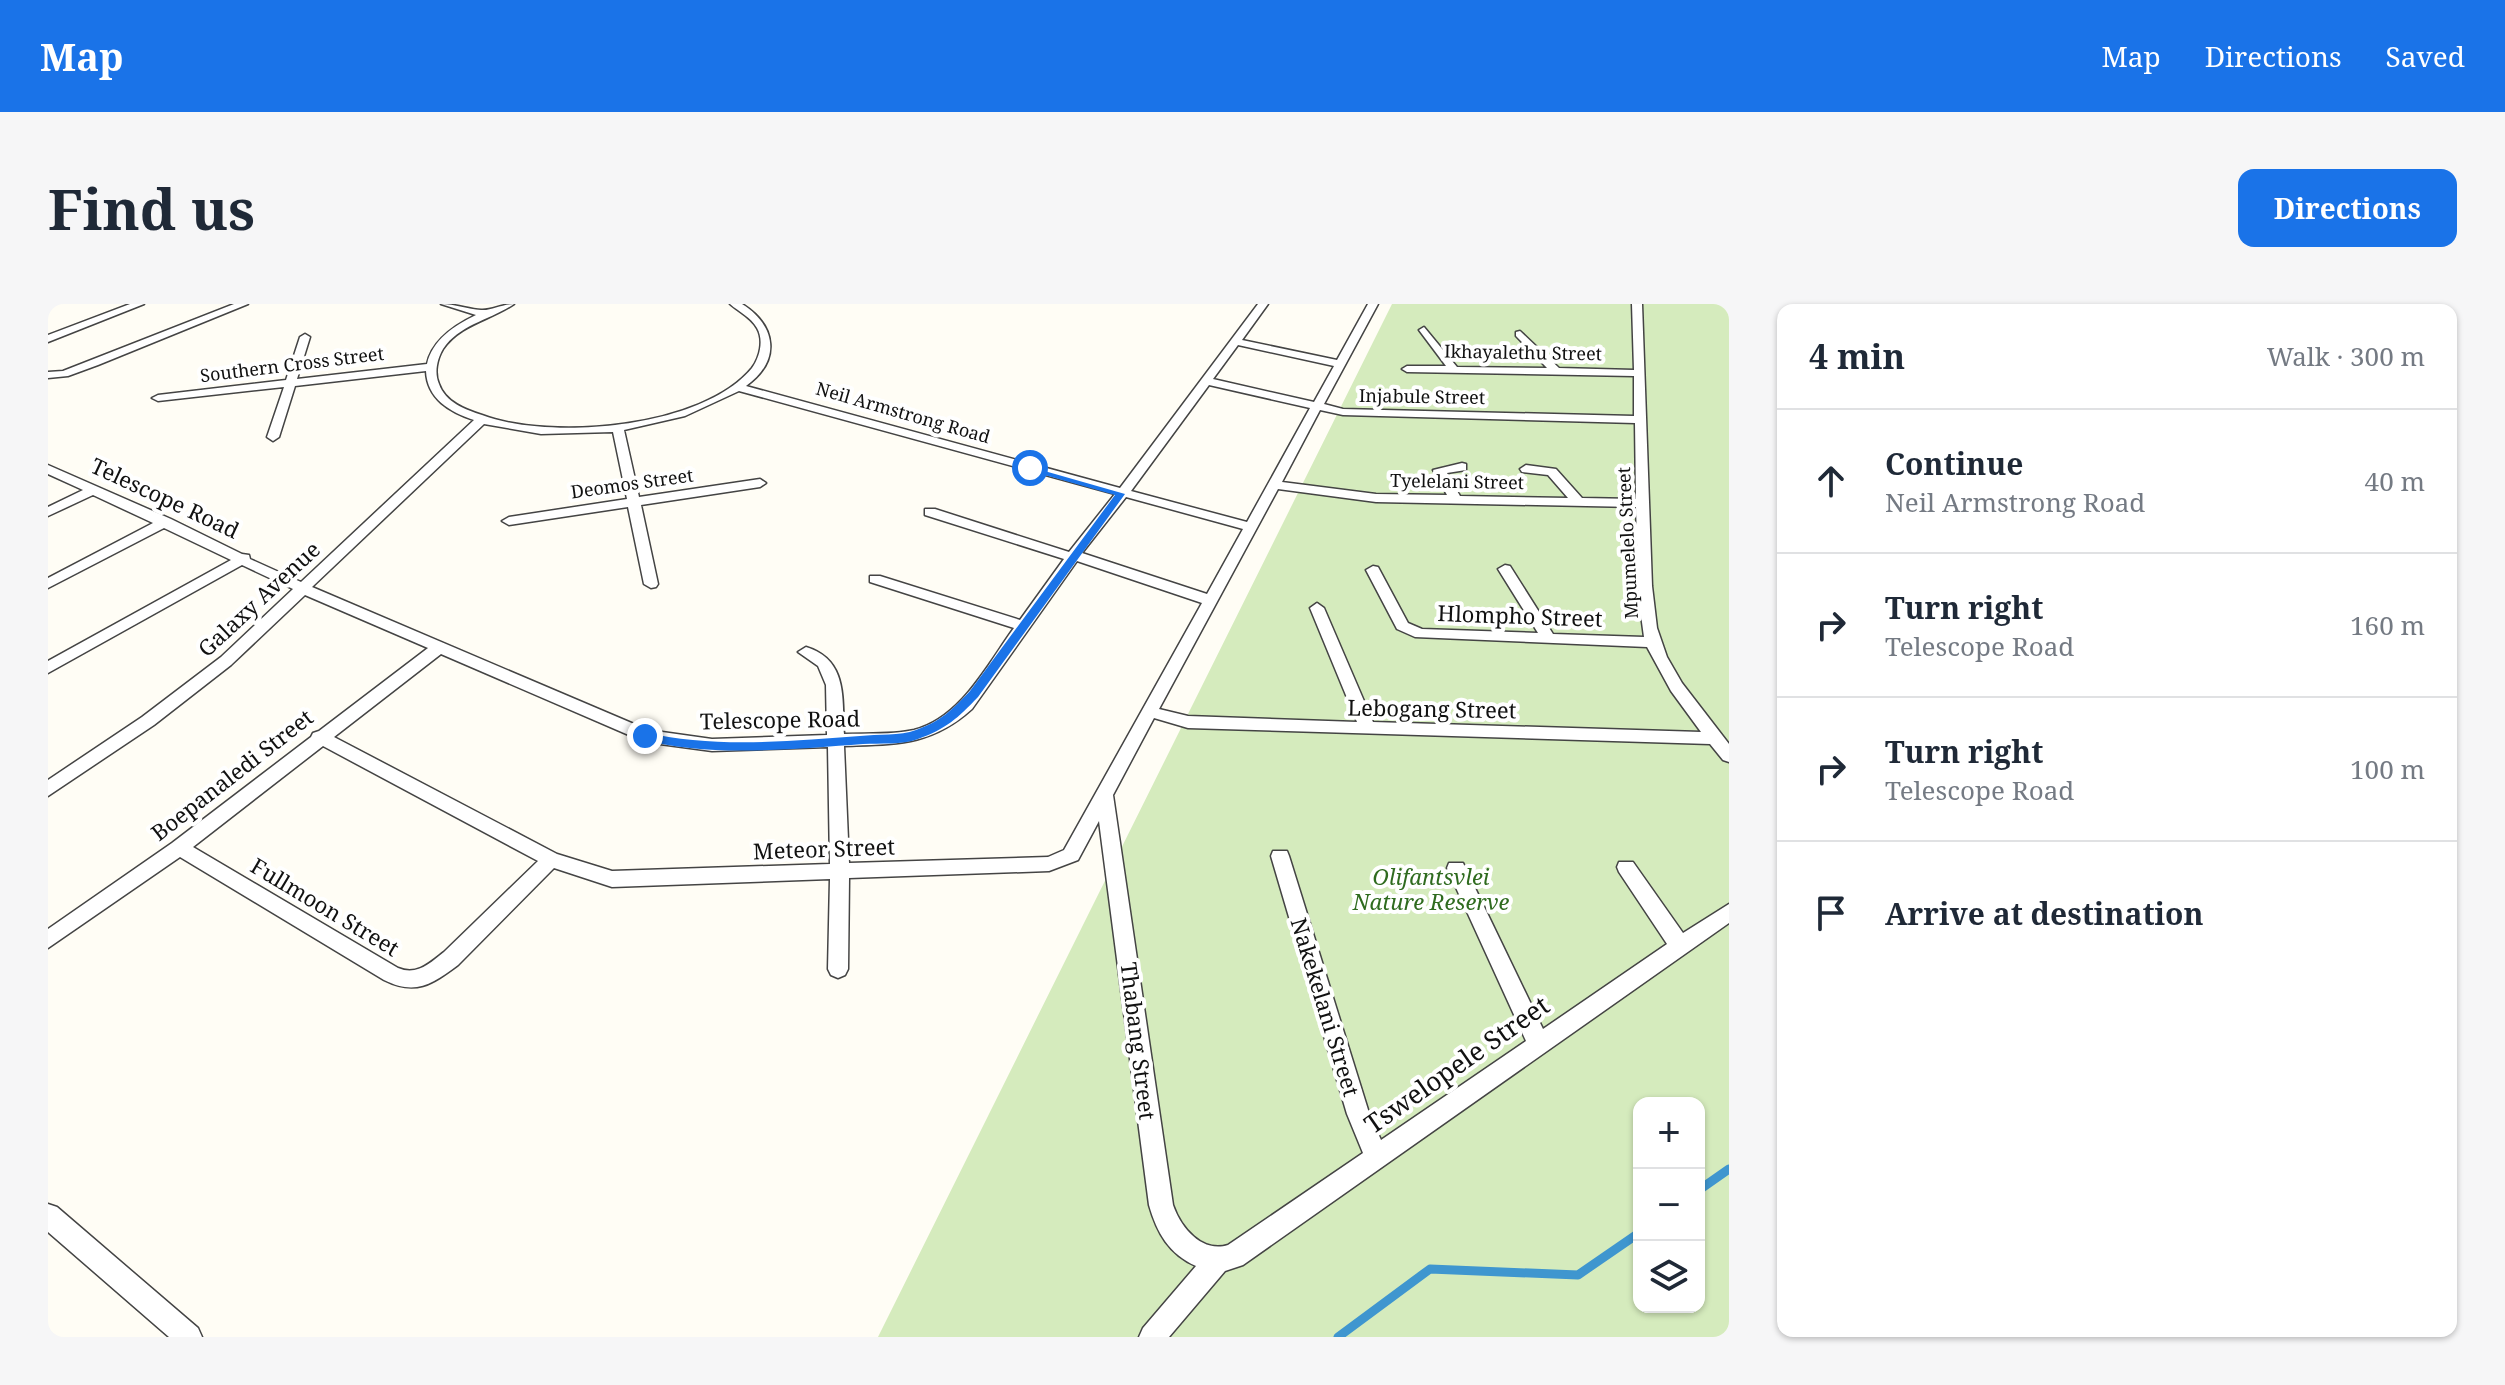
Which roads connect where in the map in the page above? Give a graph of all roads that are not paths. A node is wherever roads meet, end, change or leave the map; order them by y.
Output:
1 (139, 304) edge
2 (243, 304) edge
3 (446, 304) edge
4 (509, 304) edge
5 (735, 304) edge
6 (1263, 304) edge
7 (1373, 304) edge
8 (1637, 304) edge
9 (484, 314) junction
10 (1424, 330) dead end
11 (1520, 334) dead end
12 (305, 337) dead end
13 (48, 339) edge
14 (1236, 342) junction
15 (1339, 364) junction
16 (430, 367) junction
17 (1407, 369) dead end
18 (1453, 369) junction
19 (1556, 371) junction
20 (1640, 373) junction
21 (48, 375) edge
22 (1206, 381) junction
23 (290, 383) junction
24 (737, 387) junction
25 (158, 398) dead end
26 (1317, 407) junction
27 (481, 420) junction
28 (1640, 420) junction
29 (618, 428) junction
30 (273, 437) dead end
31 (1462, 467) dead end
32 (48, 469) edge
33 (1526, 469) dead end
34 (760, 483) dead end
35 (1272, 485) junction
36 (94, 490) junction
37 (1121, 494) junction
38 (1456, 500) junction
39 (634, 502) junction
40 (1579, 502) junction
41 (1642, 503) junction
42 (48, 512) edge
43 (930, 512) dead end
44 (509, 521) dead end
45 (166, 522) junction
46 (1249, 527) junction
47 (1073, 556) junction
48 (244, 558) junction
49 (1505, 569) dead end
50 (1373, 570) dead end
51 (875, 579) dead end
52 (48, 584) edge
53 (651, 584) dead end
54 (304, 589) junction
55 (1209, 600) junction
56 (1317, 608) dead end
57 (1023, 626) junction
58 (1548, 638) junction
59 (1653, 642) junction
60 (441, 646) junction
61 (806, 652) dead end
62 (48, 668) edge
63 (1148, 711) junction
64 (1368, 729) junction
65 (319, 737) junction
66 (1716, 738) junction
67 (837, 742) junction
68 (1729, 756) edge
69 (48, 789) edge
70 (1104, 794) junction
71 (179, 848) junction
72 (1280, 856) dead end
73 (551, 859) junction
74 (1626, 867) dead end
75 (1456, 868) dead end
76 (840, 874) junction
77 (1729, 912) edge
78 (50, 940) edge
79 (1680, 946) junction
80 (838, 969) dead end
81 (1538, 1042) junction
82 (1376, 1156) junction
83 (48, 1216) edge
84 (1217, 1261) junction
85 (189, 1337) edge
86 (1152, 1337) edge

1 - 13 street
2 - 21 street
3 - 9 street
4 - 9 street
5 - 24 street
6 - 14 street, Telescope Road
7 - 15 street
8 - 20 street, Mpumelelo Street
9 - 16 street
10 - 18 street
11 - 19 street
12 - 23 street
14 - 15 street
14 - 22 street, Telescope Road
15 - 26 street
16 - 23 street, Southern Cross Street
16 - 27 street
17 - 18 street, Ikhayalethu Street
18 - 19 street, Ikhayalethu Street
19 - 20 street, Ikhayalethu Street
20 - 28 street, Mpumelelo Street
22 - 26 street, Injabule Street
22 - 37 street, Telescope Road
23 - 25 street, Southern Cross Street
23 - 30 street
24 - 29 street
24 - 37 street, Neil Armstrong Road
26 - 28 street, Injabule Street
26 - 35 street
27 - 29 street
27 - 54 street, Galaxy Avenue
28 - 41 street, Mpumelelo Street
29 - 39 street
31 - 38 street
32 - 36 street, Telescope Road
33 - 40 street
34 - 39 street, Deomos Street
35 - 38 street, Tyelelani Street
35 - 46 street
36 - 42 street
36 - 45 street, Telescope Road
37 - 46 street, Neil Armstrong Road
37 - 47 street, Telescope Road
38 - 40 street, Tyelelani Street
39 - 44 street, Deomos Street
39 - 53 street
40 - 41 street, Tyelelani Street
41 - 59 street, Mpumelelo Street
43 - 47 street
45 - 48 street, Telescope Road
45 - 52 street
46 - 55 street, Meteor Street
47 - 55 street
47 - 57 street, Telescope Road
48 - 54 street, Telescope Road
48 - 62 street
49 - 58 street
50 - 58 street, Hlompho Street
51 - 57 street
54 - 60 street, Telescope Road
54 - 69 street, Galaxy Avenue
55 - 63 street, Meteor Street
56 - 64 street
57 - 67 street, Telescope Road
58 - 59 street, Hlompho Street
59 - 66 street, Mpumelelo Street
60 - 65 street, Boepanaledi Street
60 - 67 street, Telescope Road
61 - 67 street
63 - 64 street, Lebogang Street
63 - 70 street, Meteor Street
64 - 66 street, Lebogang Street
65 - 71 street, Boepanaledi Street
65 - 73 street, Meteor Street
66 - 68 street, Mpumelelo Street
67 - 76 street
70 - 76 street, Meteor Street
70 - 84 street, Thabang Street
71 - 73 street, Fullmoon Street
71 - 78 street, Boepanaledi Street
72 - 82 street, Nakekelani Street
73 - 76 street, Meteor Street
74 - 79 street
75 - 81 street
76 - 80 street
77 - 79 street, Tswelopele Street
79 - 81 street, Tswelopele Street
81 - 82 street, Tswelopele Street
82 - 84 street, Tswelopele Street
83 - 85 street
84 - 86 street

